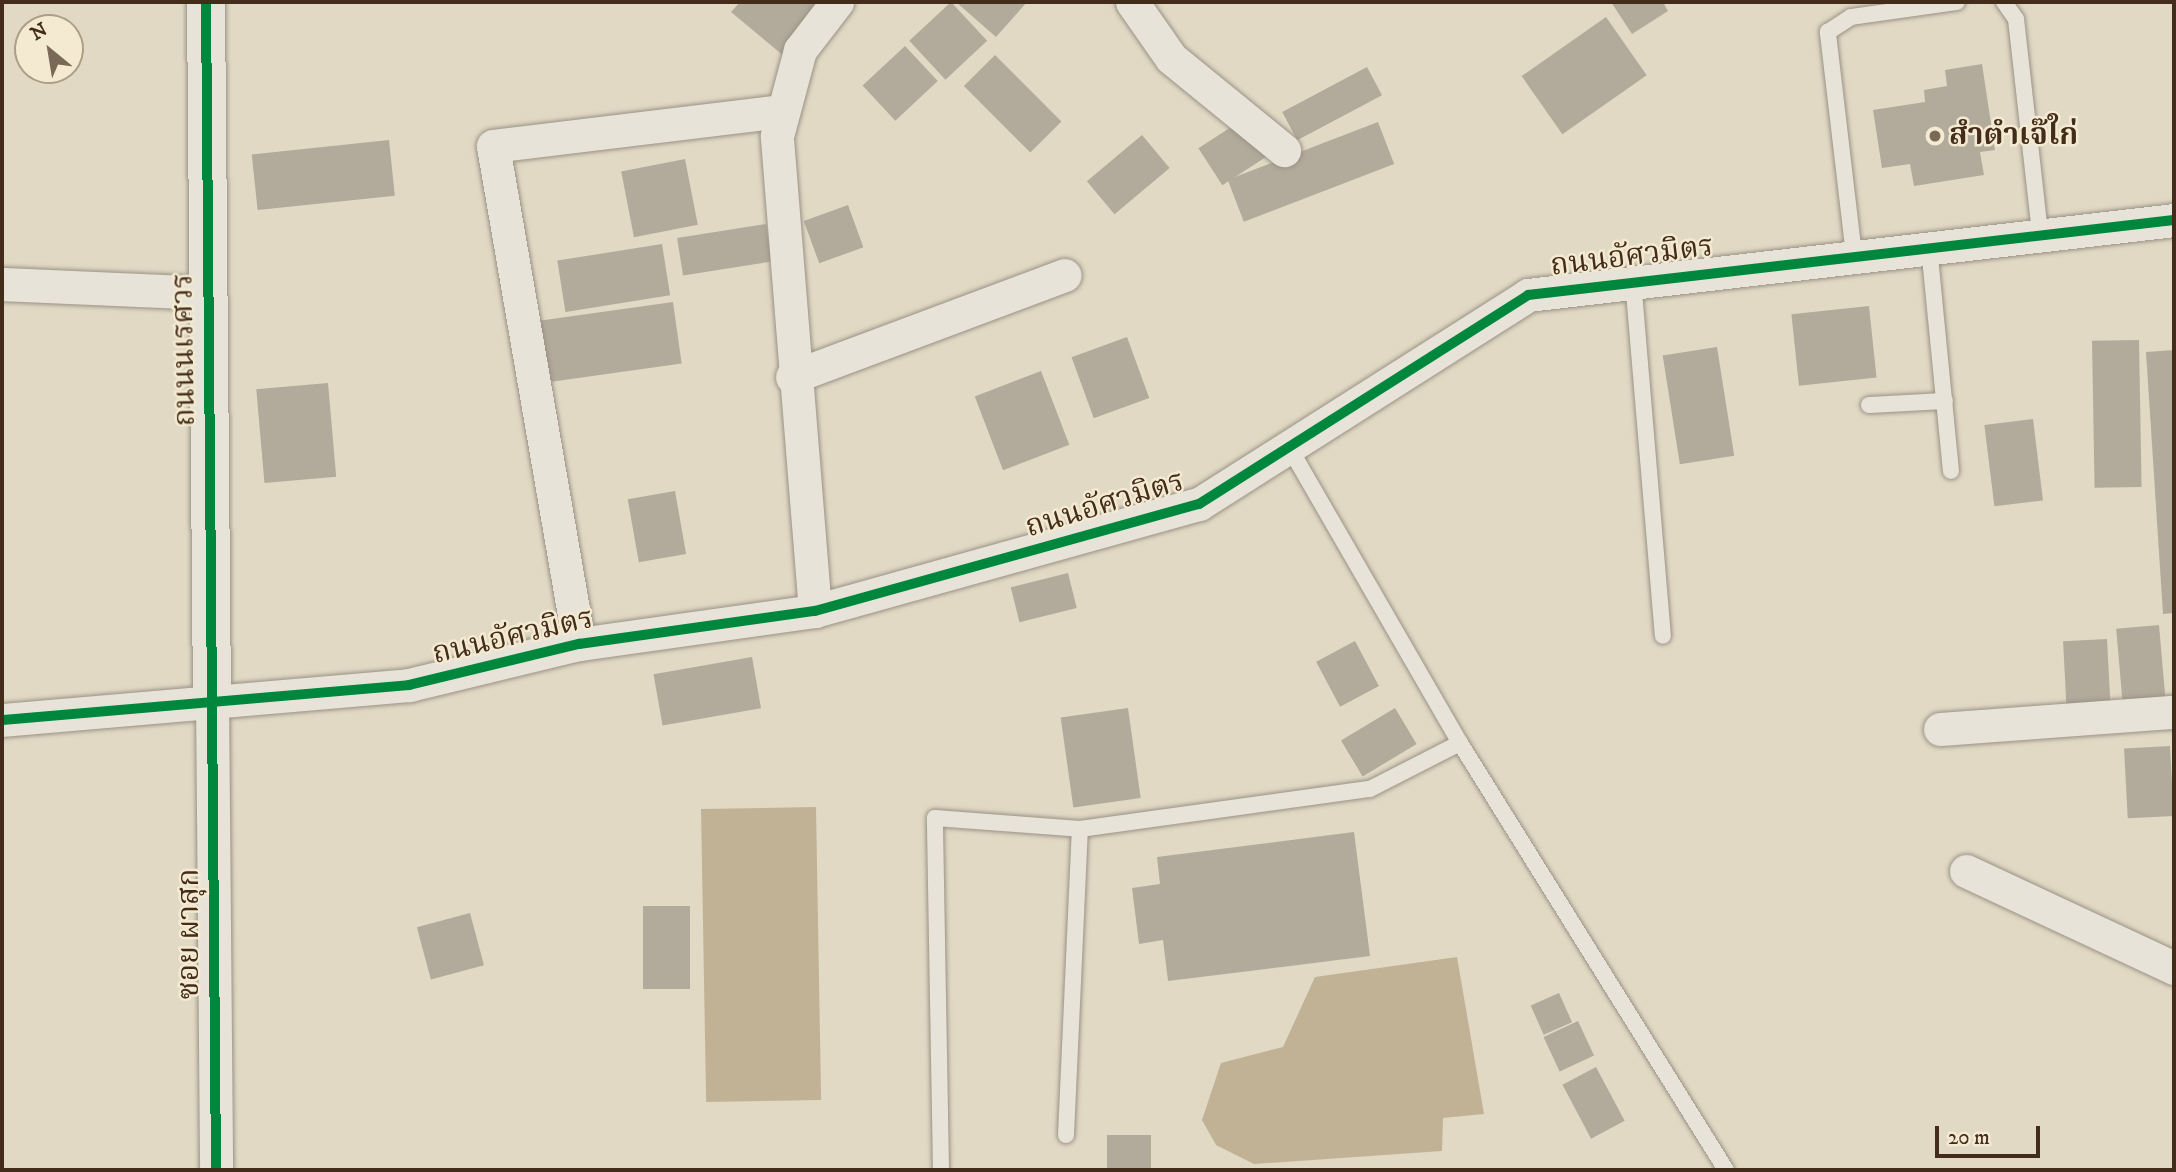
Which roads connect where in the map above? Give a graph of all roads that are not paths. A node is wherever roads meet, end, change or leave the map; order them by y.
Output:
1 (206, 2) edge
2 (837, 2) edge
3 (1132, 2) edge
4 (1957, 2) edge
5 (2004, 2) edge
6 (783, 111) junction
7 (1284, 150) dead end
8 (2174, 220) edge
9 (2040, 234) junction
10 (1929, 247) junction
11 (1854, 255) junction
12 (1065, 275) dead end
13 (1633, 280) junction
14 (2, 284) edge
15 (209, 293) junction
16 (792, 377) junction
17 (1945, 401) junction
18 (1869, 405) dead end
19 (1289, 447) junction
20 (1951, 471) dead end
21 (816, 611) junction
22 (1663, 636) dead end
23 (579, 644) junction
24 (212, 698) junction
25 (2174, 712) edge
26 (2, 720) edge
27 (1940, 729) dead end
28 (1461, 743) junction
29 (1080, 829) junction
30 (1966, 871) dead end
31 (2174, 968) edge
32 (1066, 1135) dead end
33 (216, 1170) edge
34 (941, 1170) edge
35 (1726, 1170) edge

1 - 15 street, ถนนนเรศวร
2 - 6 street
3 - 7 street
4 - 11 lane
5 - 9 lane
6 - 16 street
6 - 23 street
8 - 9 street, ถนนอัศวมิตร
9 - 10 street, ถนนอัศวมิตร
10 - 11 street, ถนนอัศวมิตร
10 - 17 lane
11 - 13 street, ถนนอัศวมิตร
12 - 16 street
13 - 19 street, ถนนอัศวมิตร
13 - 22 lane
14 - 15 street
15 - 24 street, ถนนนเรศวร
16 - 21 street
17 - 18 lane
17 - 20 lane
19 - 21 street, ถนนอัศวมิตร
19 - 28 lane
21 - 23 street, ถนนอัศวมิตร
23 - 24 street, ถนนอัศวมิตร
24 - 26 street, ถนนอัศวมิตร
24 - 33 street, ซอย ผาสุก
25 - 27 street
28 - 29 lane
28 - 35 lane
29 - 32 lane
29 - 34 lane
30 - 31 street

